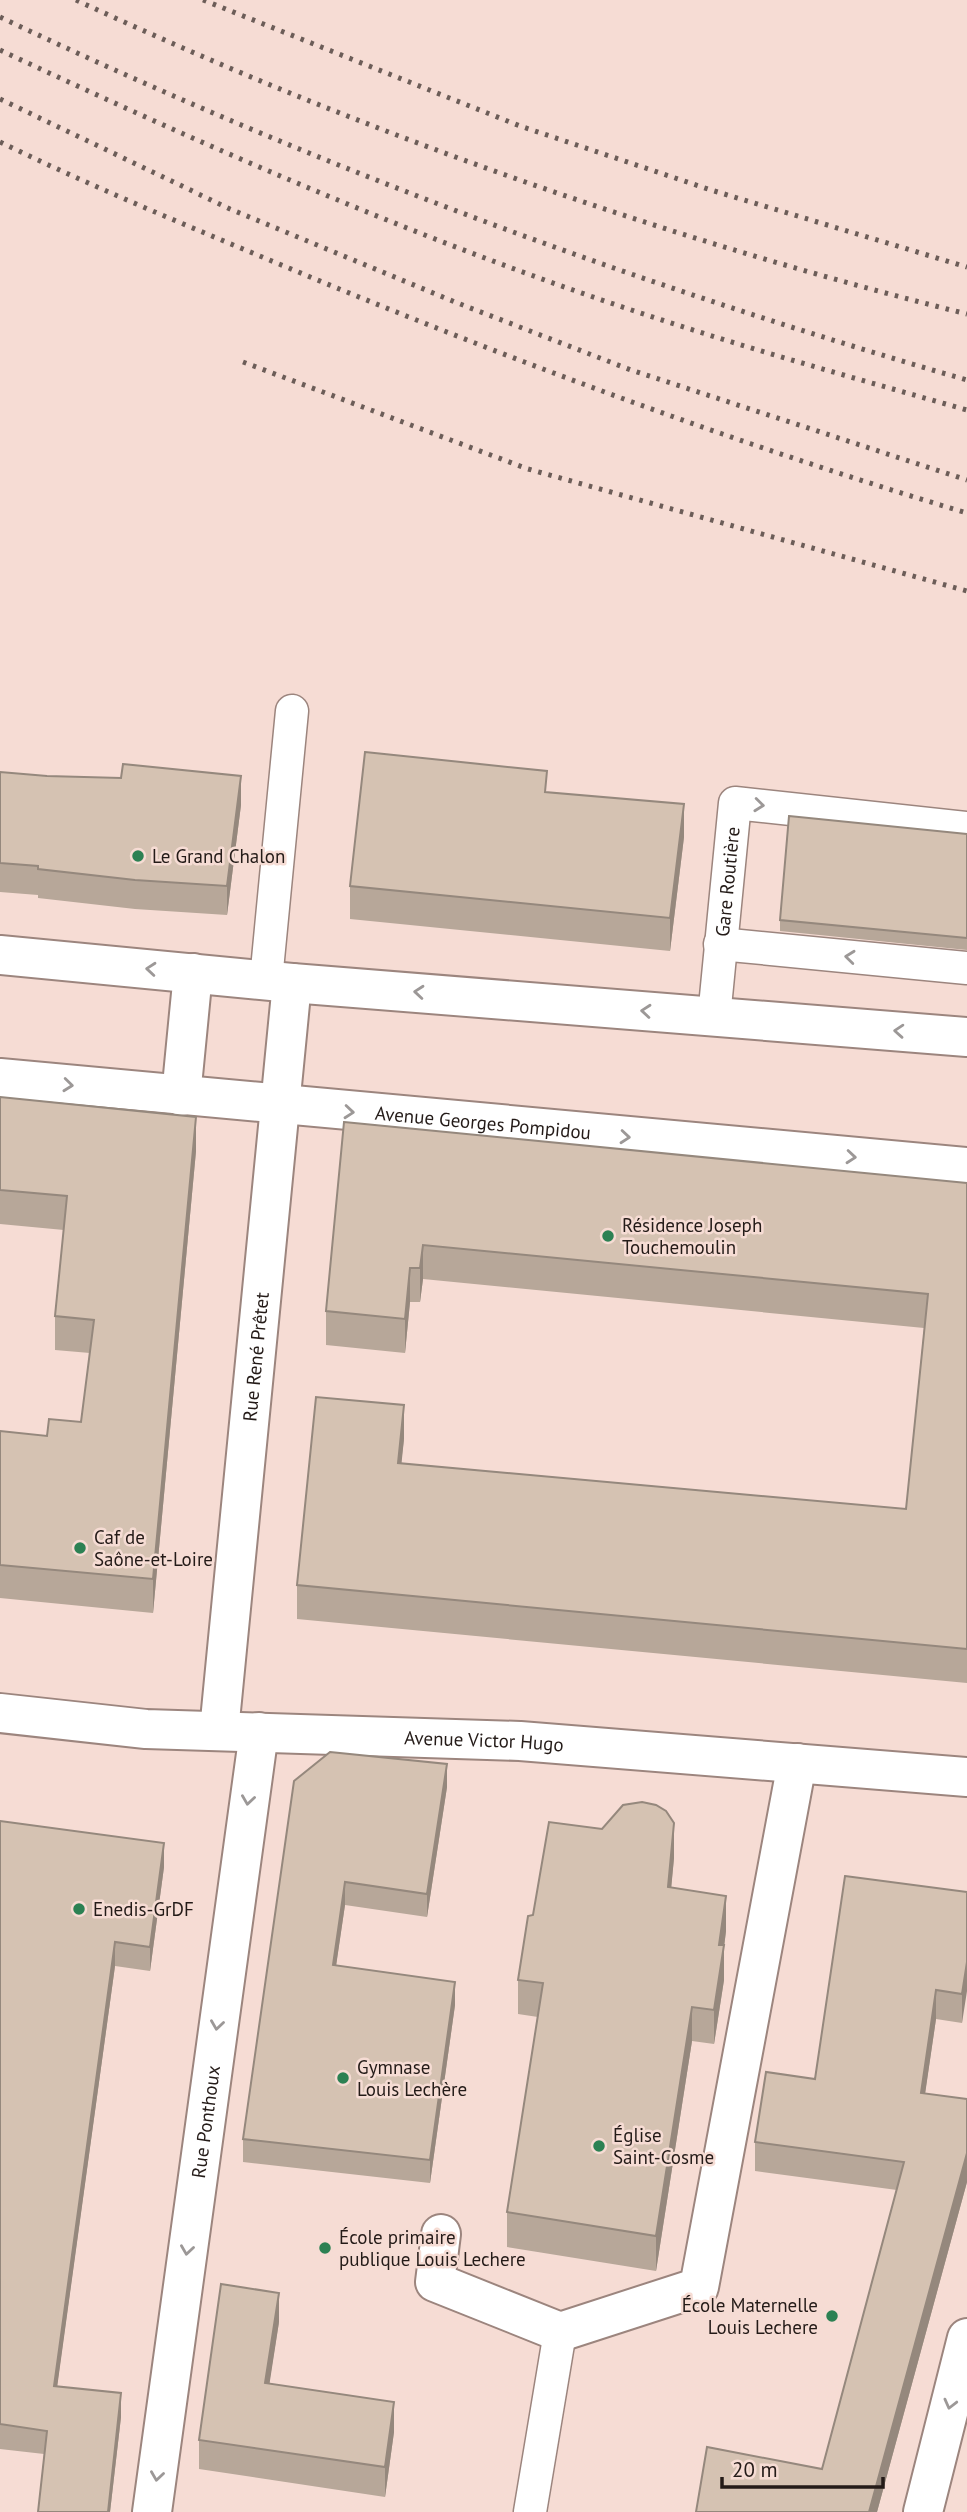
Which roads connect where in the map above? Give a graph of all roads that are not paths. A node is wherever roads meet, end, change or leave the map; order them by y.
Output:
1 (292, 711) dead end
2 (967, 828) edge
3 (720, 944) junction
4 (0, 955) edge
5 (967, 968) edge
6 (193, 973) junction
7 (279, 981) junction
8 (714, 1017) junction
9 (967, 1037) edge
10 (0, 1078) edge
11 (181, 1096) junction
12 (281, 1106) junction
13 (967, 1167) edge
14 (0, 1713) edge
15 (219, 1731) junction
16 (259, 1732) junction
17 (797, 1763) junction
18 (967, 1777) edge
19 (441, 2234) dead end
20 (560, 2332) junction
21 (967, 2338) edge
22 (152, 2512) edge
23 (530, 2512) edge
24 (923, 2512) edge

1 - 7 lane
3 -> 2 lane, Gare Routière
5 -> 3 lane, Gare Routière
3 - 8 lane
6 -> 4 street
6 - 7 street
6 - 11 street
8 -> 7 street
7 - 12 street, Rue René Prêtet
9 -> 8 street
10 -> 11 street, Avenue Georges Pompidou
11 - 12 street, Avenue Georges Pompidou
12 -> 13 street, Avenue Georges Pompidou
12 - 15 street, Rue René Prêtet
14 - 15 street, Avenue Victor Hugo
15 - 16 street, Avenue Victor Hugo
16 - 17 street, Avenue Victor Hugo
16 -> 22 street, Rue Ponthoux
17 - 18 street, Avenue Victor Hugo
17 - 20 street
19 - 20 street
20 - 23 lane
21 -> 24 street

